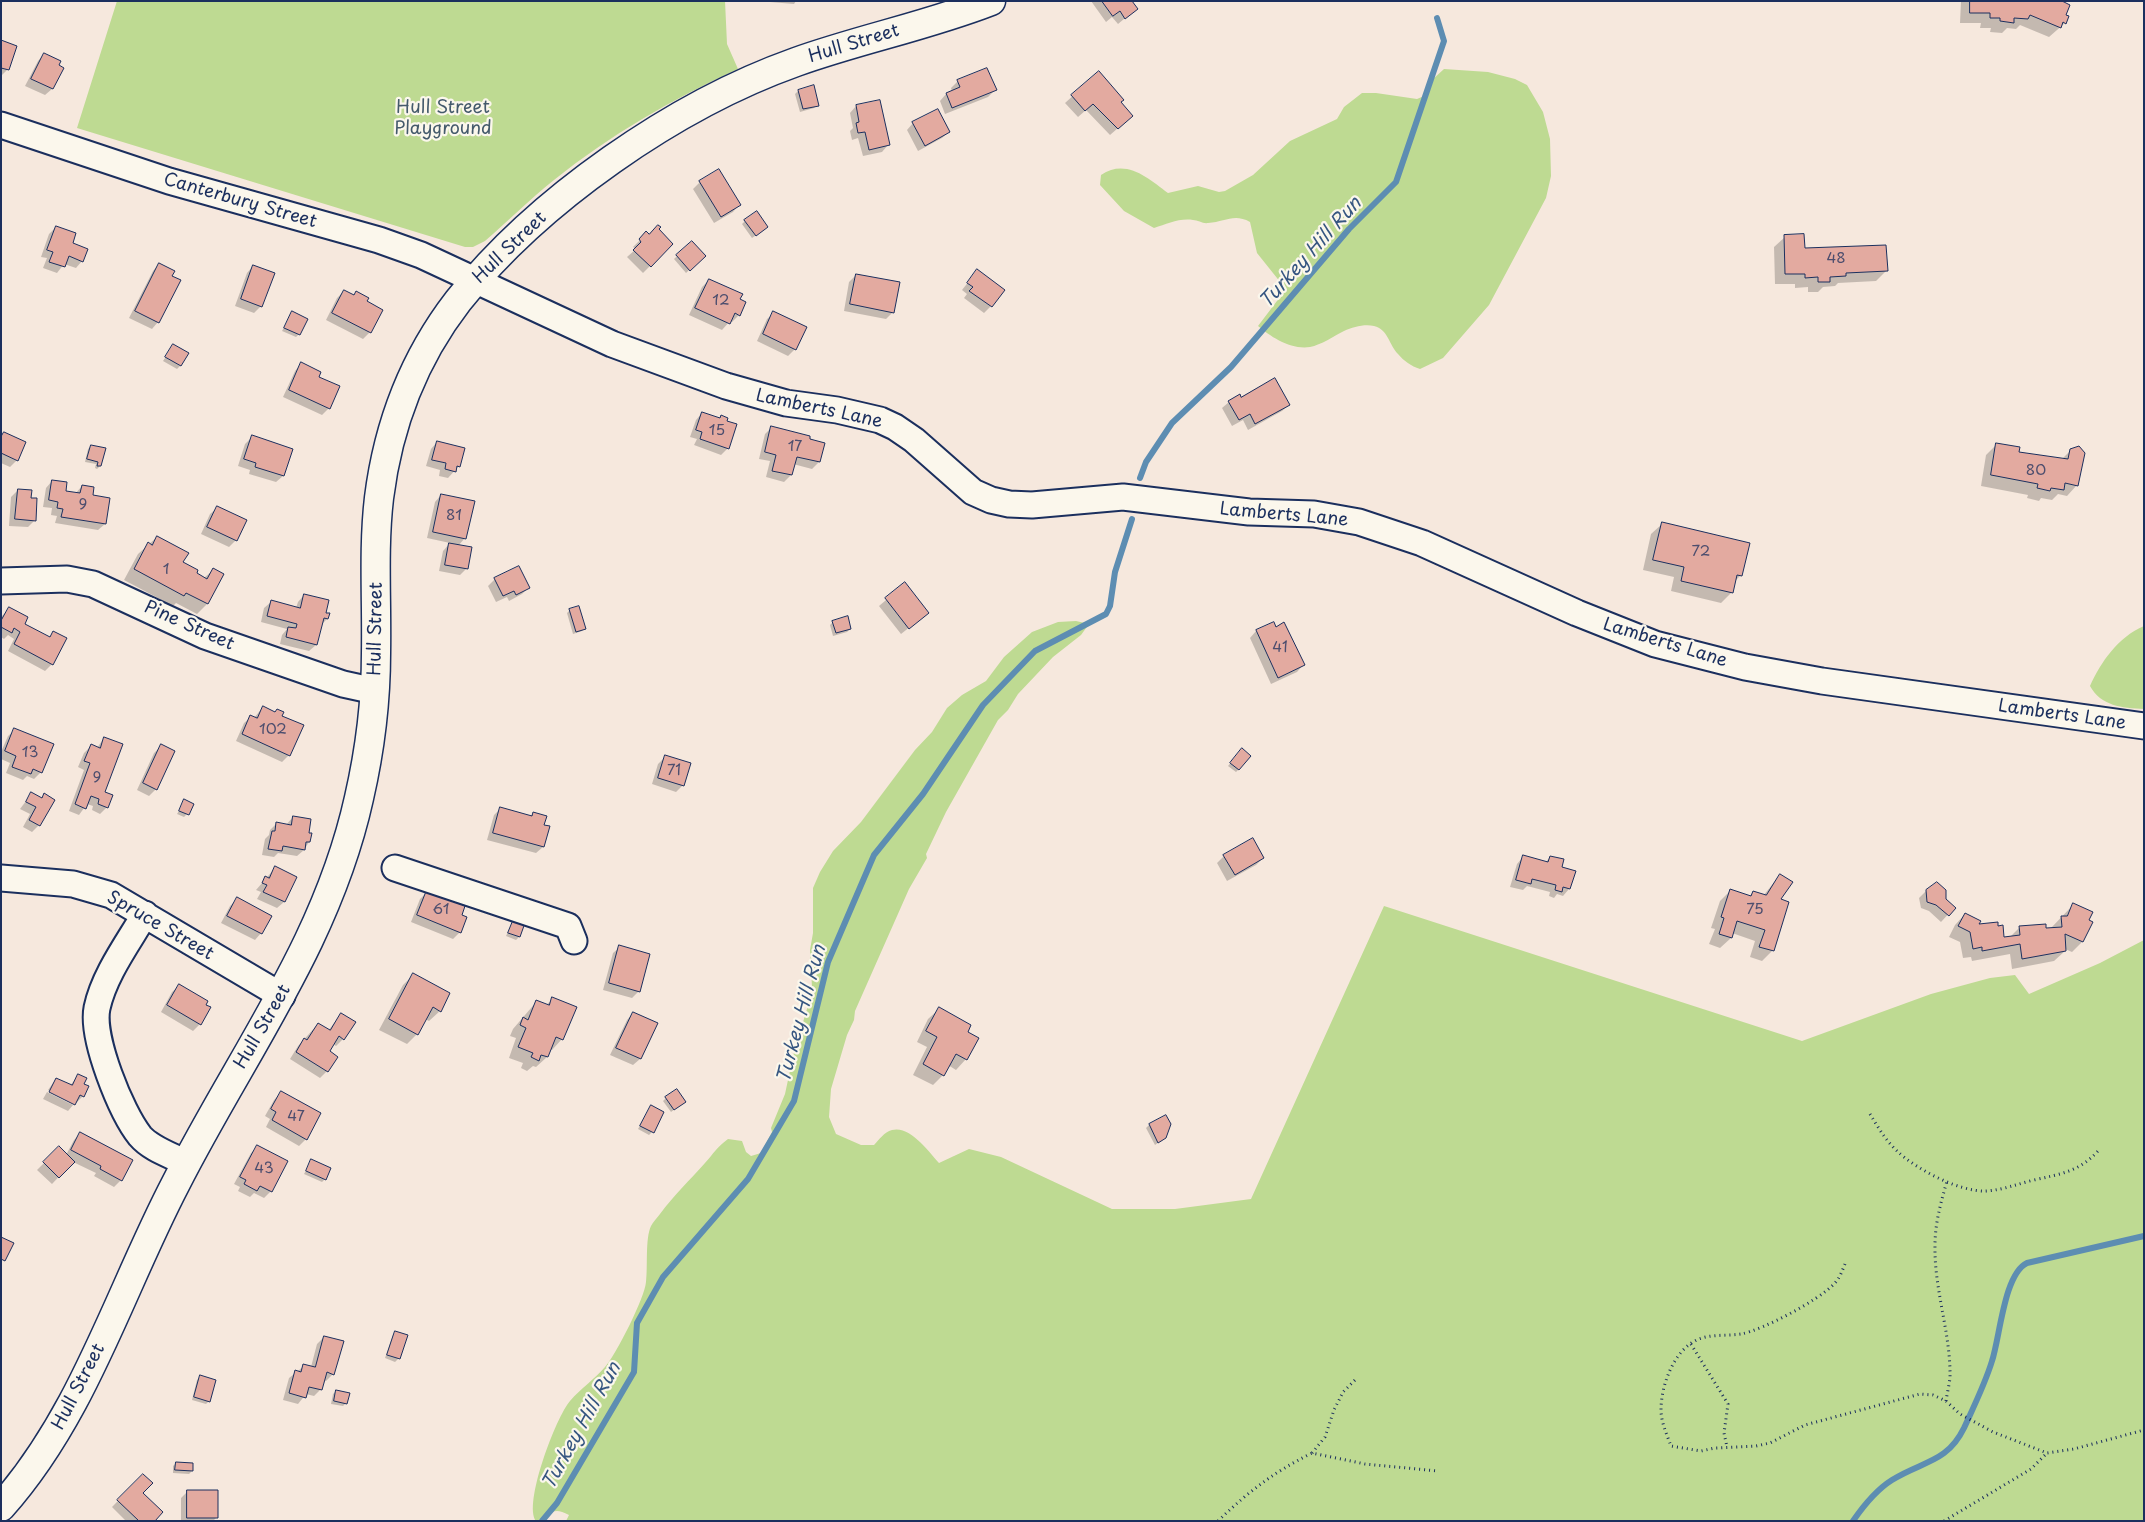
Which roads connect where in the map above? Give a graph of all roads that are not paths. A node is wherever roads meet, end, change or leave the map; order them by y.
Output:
1 (991, 1) edge
2 (1, 125) edge
3 (476, 281) junction
4 (1, 581) edge
5 (375, 691) junction
6 (2144, 726) edge
7 (395, 868) dead end
8 (1, 878) edge
9 (145, 914) junction
10 (574, 940) dead end
11 (282, 996) junction
12 (186, 1163) junction
13 (1, 1507) edge

1 - 3 main road, Hull Street
2 - 3 street, Canterbury Street
3 - 5 main road, Hull Street
3 - 6 street, Lamberts Lane
4 - 5 street, Pine Street
5 - 11 main road, Hull Street
7 - 10 street
8 - 9 street, Spruce Street
9 - 11 street, Spruce Street
9 - 12 street
11 - 12 main road, Hull Street
12 - 13 main road, Hull Street

